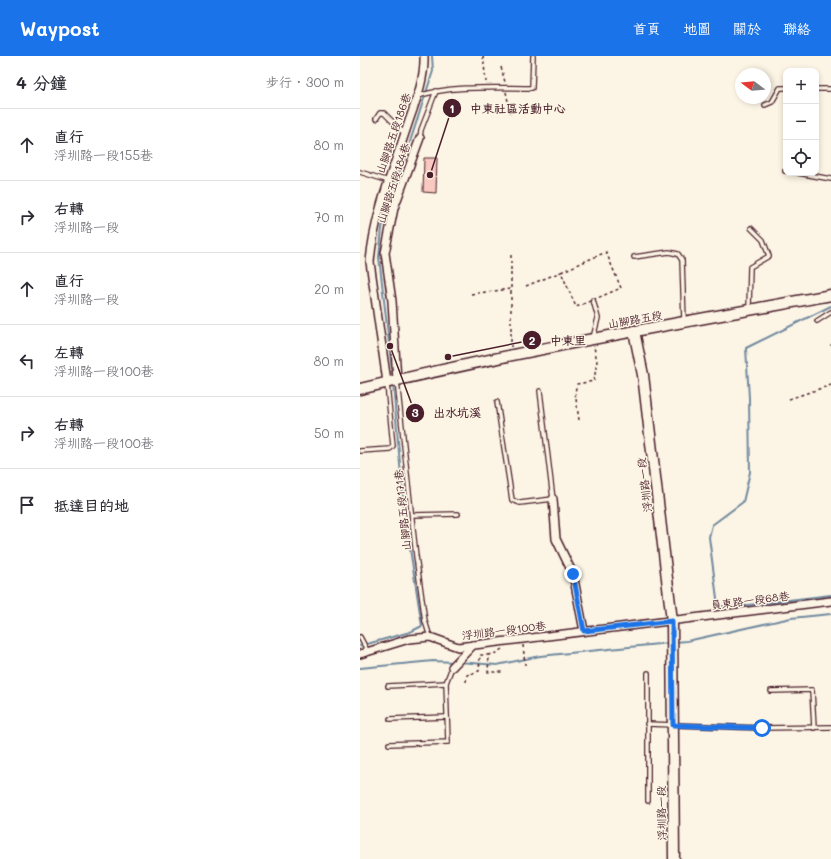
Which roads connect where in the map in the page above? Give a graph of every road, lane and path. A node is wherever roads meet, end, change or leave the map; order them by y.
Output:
1 (424, 56) edge
2 (483, 56) edge
3 (533, 56) edge
4 (501, 67) dead end
5 (506, 88) junction
6 (783, 88) edge
7 (486, 89) junction
8 (819, 89) edge
9 (831, 89) edge
10 (436, 91) junction
11 (417, 97) junction
12 (765, 105) dead end
13 (511, 115) dead end
14 (376, 119) dead end
15 (405, 134) junction
16 (420, 138) joint
17 (360, 172) edge
18 (818, 176) edge
19 (831, 178) edge
20 (389, 180) junction
21 (751, 228) dead end
22 (511, 255) dead end
23 (634, 257) dead end
24 (561, 272) junction
25 (526, 286) dead end
26 (510, 289) junction
27 (471, 294) dead end
28 (831, 295) edge
29 (593, 300) junction
30 (749, 310) junction
31 (831, 312) edge
32 (817, 321) dead end
33 (684, 322) junction
34 (634, 331) junction
35 (593, 339) junction
36 (511, 355) junction
37 (397, 380) junction
38 (387, 382) junction
39 (831, 385) edge
40 (360, 389) edge
41 (540, 391) dead end
42 (789, 399) dead end
43 (497, 402) dead end
44 (579, 420) dead end
45 (360, 451) edge
46 (553, 499) junction
47 (458, 514) dead end
48 (412, 515) junction
49 (831, 601) edge
50 (672, 621) junction
51 (584, 631) junction
52 (360, 636) edge
53 (430, 637) junction
54 (522, 639) junction
55 (505, 642) junction
56 (473, 645) junction
57 (368, 652) junction
58 (360, 654) edge
59 (489, 655) junction
60 (524, 665) dead end
61 (452, 667) joint
62 (504, 672) dead end
63 (648, 673) dead end
64 (466, 682) dead end
65 (446, 683) junction
66 (388, 686) dead end
67 (771, 691) dead end
68 (447, 717) junction
69 (390, 719) dead end
70 (647, 724) junction
71 (673, 725) junction
72 (831, 727) edge
73 (814, 728) junction
74 (389, 744) dead end
75 (648, 802) dead end
76 (674, 859) edge

1 - 11 street, 山腳路五段186巷
2 - 7 path
3 - 5 lane
4 - 5 path
5 - 7 lane
5 - 13 path
6 - 12 lane
7 - 10 lane
8 - 9 lane
10 - 11 lane
10 - 16 lane, 山腳路五段184巷
11 - 15 street, 山腳路五段186巷
14 - 15 lane
15 - 20 street, 山腳路五段186巷
16 - 37 street, 山腳路五段184巷
17 - 20 lane
18 - 19 lane
20 - 38 street, 山腳路五段186巷
21 - 30 lane
22 - 26 path
23 - 33 lane
24 - 25 path
24 - 29 path
24 - 29 path
26 - 27 path
26 - 36 path
28 - 30 street, 山腳路五段
29 - 35 lane
30 - 33 street, 山腳路五段
31 - 32 lane
33 - 34 street, 山腳路五段
34 - 35 street, 山腳路五段
34 - 50 street, 浮圳路一段
35 - 36 street, 山腳路五段
35 - 44 path
36 - 37 street, 山腳路五段
37 - 38 street, 山腳路五段
37 - 48 lane, 山腳路五段171巷
38 - 40 street
38 - 45 lane
39 - 42 path
41 - 46 lane
43 - 46 lane
46 - 51 street
47 - 48 lane
48 - 53 lane, 山腳路五段171巷
49 - 50 street, 員東路一段68巷
50 - 51 street, 浮圳路一段100巷
50 - 71 street, 浮圳路一段
51 - 54 street, 浮圳路一段100巷
52 - 57 lane
53 - 56 street, 浮圳路一段100巷
53 - 57 street, 浮圳路一段100巷
54 - 55 street, 浮圳路一段100巷
54 - 60 path
55 - 56 street, 浮圳路一段100巷
55 - 59 path
56 - 61 street
57 - 58 street, 浮圳路一段100巷
59 - 62 path
59 - 64 path
61 - 65 lane
63 - 70 lane
65 - 66 lane
65 - 68 lane
67 - 73 lane
68 - 69 lane
68 - 74 lane
70 - 71 lane
70 - 75 lane
71 - 73 lane
71 - 76 street, 浮圳路一段
72 - 73 lane

